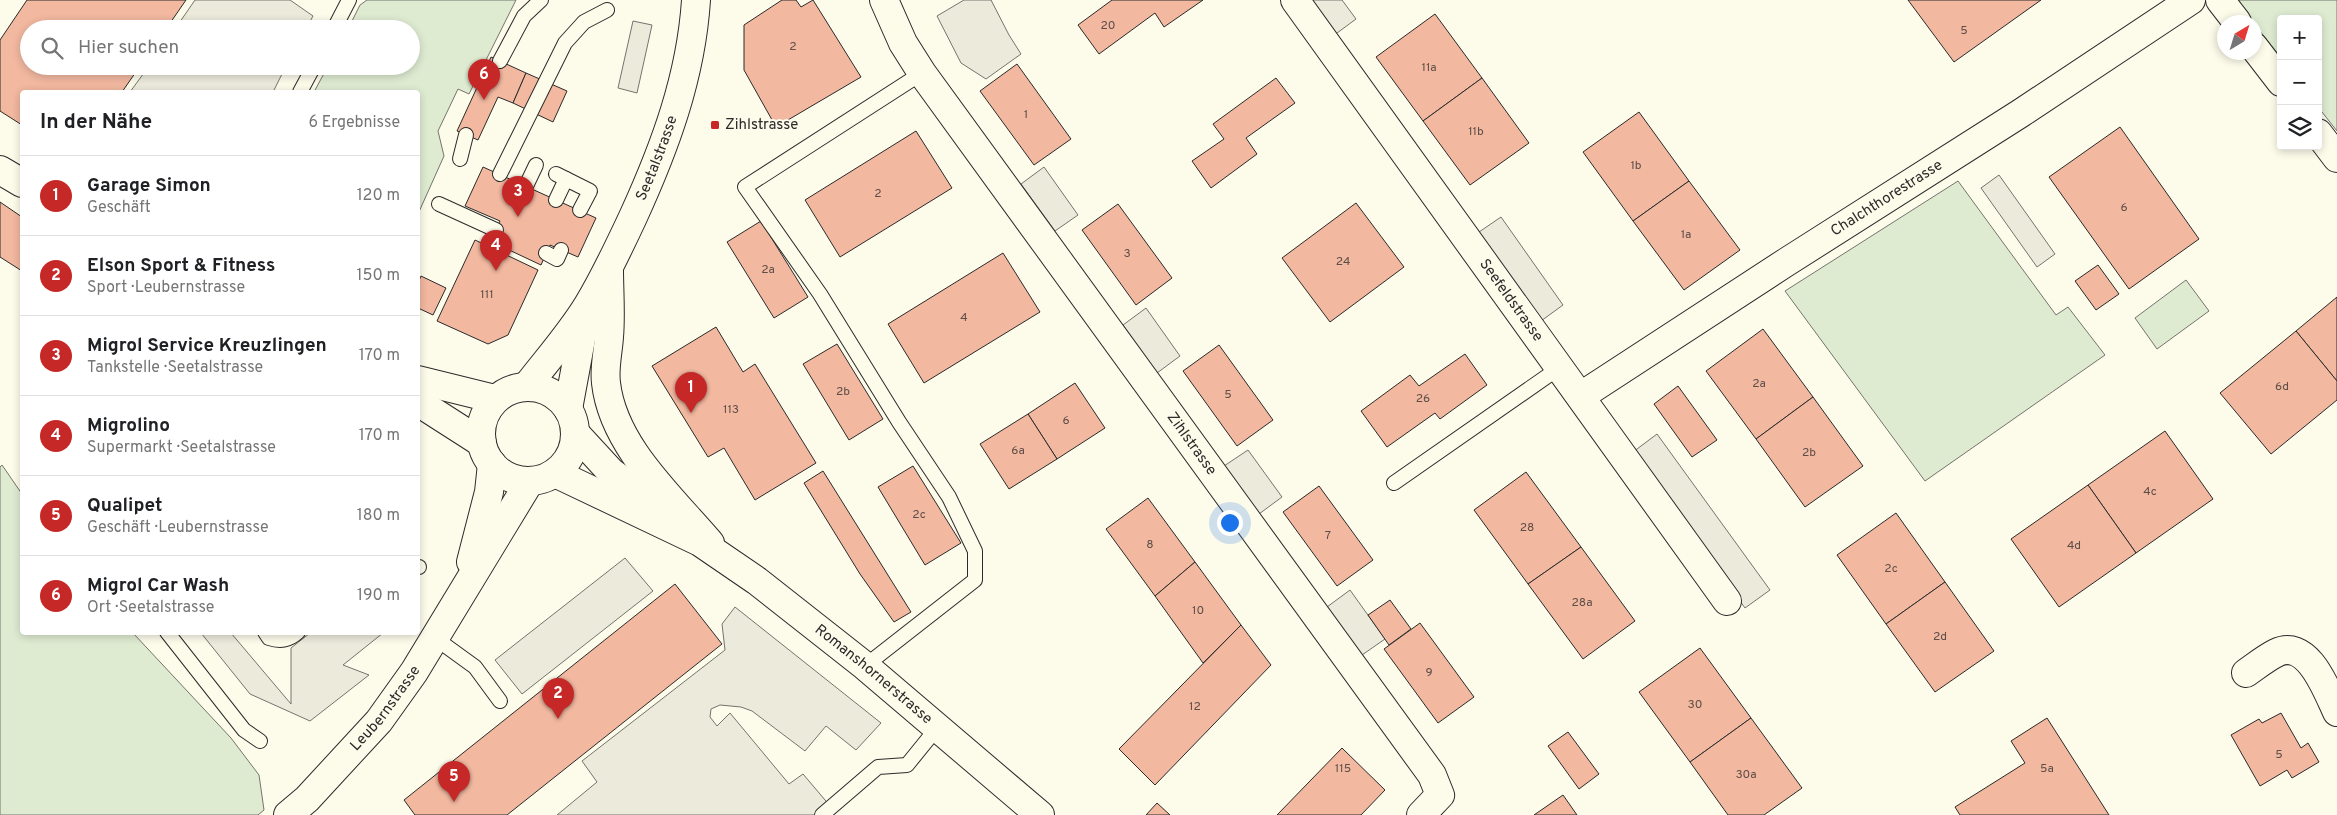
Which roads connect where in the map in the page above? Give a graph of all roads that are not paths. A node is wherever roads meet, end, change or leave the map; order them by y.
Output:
1 (349, 0) edge
2 (541, 0) edge
3 (696, 0) edge
4 (884, 0) edge
5 (1295, 0) edge
6 (2191, 0) edge
7 (2220, 0) edge
8 (608, 10) dead end
9 (2232, 15) edge
10 (339, 20) edge
11 (2262, 57) edge
12 (500, 61) dead end
13 (922, 73) junction
14 (309, 75) edge
15 (2277, 77) edge
16 (301, 90) edge
17 (466, 135) dead end
18 (2322, 138) edge
19 (2337, 158) edge
20 (460, 159) dead end
21 (536, 164) dead end
22 (0, 170) edge
23 (500, 174) dead end
24 (20, 182) edge
25 (526, 186) dead end
26 (556, 200) dead end
27 (439, 204) dead end
28 (580, 210) dead end
29 (496, 230) dead end
30 (562, 250) dead end
31 (546, 254) dead end
32 (609, 268) junction
33 (587, 306) junction
34 (1559, 368) junction
35 (420, 380) edge
36 (526, 386) junction
37 (1580, 396) junction
38 (495, 399) junction
39 (420, 403) edge
40 (568, 408) junction
41 (576, 434) junction
42 (487, 453) junction
43 (555, 473) junction
44 (530, 481) junction
45 (1394, 483) dead end
46 (710, 549) junction
47 (464, 588) junction
48 (1727, 601) dead end
49 (170, 635) edge
50 (267, 635) edge
51 (294, 635) edge
52 (435, 638) junction
53 (865, 666) junction
54 (2246, 673) dead end
55 (500, 701) dead end
56 (2337, 712) edge
57 (937, 728) junction
58 (260, 741) dead end
59 (288, 815) edge
60 (822, 815) edge
61 (1040, 815) edge
62 (1421, 815) edge

1 - 10 lane
2 - 12 lane
3 - 32 street, Seetalstrasse
4 - 13 street, Zihlstrasse
5 - 34 street, Seefeldstrasse
6 - 37 street, Chalchthorestrasse
7 - 9 street
8 - 23 lane
11 - 15 street
13 - 53 lane
13 - 62 street, Zihlstrasse
14 - 16 lane
17 - 20 lane
18 - 19 street
21 - 25 lane
22 - 24 street
26 - 28 lane
27 - 29 lane
30 - 31 lane
32 - 33 street, Seetalstrasse
32 - 46 street
33 - 36 street, Seetalstrasse
33 - 40 street, Seetalstrasse
34 - 37 street, Seefeldstrasse
34 - 45 lane
35 - 38 street
36 - 38 street
36 - 40 street
37 - 48 street, Seefeldstrasse
38 - 42 street
39 - 42 street
40 - 41 street
41 - 43 street
41 - 46 street, Romanshornerstrasse
42 - 44 street
42 - 47 street, Leubernstrasse
43 - 44 street
43 - 46 street, Romanshornerstrasse
44 - 47 street, Leubernstrasse
46 - 53 street, Romanshornerstrasse
47 - 52 street, Leubernstrasse
49 - 58 lane
50 - 51 lane
52 - 55 lane
52 - 59 street, Leubernstrasse
53 - 57 street, Romanshornerstrasse
54 - 56 street
57 - 60 lane
57 - 61 street, Romanshornerstrasse

